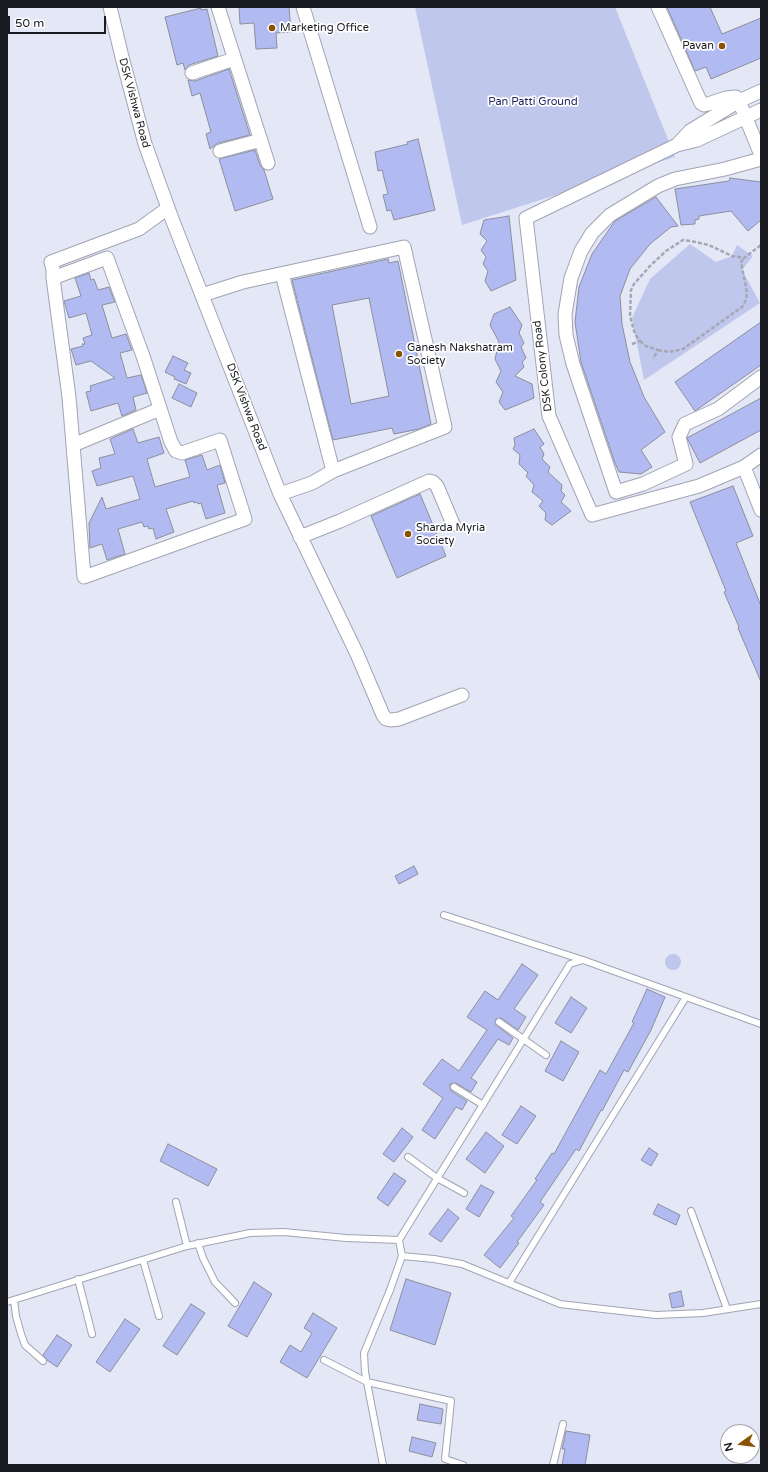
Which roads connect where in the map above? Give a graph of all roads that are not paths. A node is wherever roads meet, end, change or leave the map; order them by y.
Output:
1 (110, 7) edge
2 (218, 7) edge
3 (303, 7) edge
4 (658, 7) edge
5 (234, 59) junction
6 (192, 72) dead end
7 (761, 91) edge
8 (739, 101) junction
9 (761, 110) edge
10 (745, 117) junction
11 (261, 140) junction
12 (677, 145) junction
13 (220, 151) dead end
14 (761, 155) edge
15 (761, 159) edge
16 (268, 163) dead end
17 (168, 208) junction
18 (370, 227) dead end
19 (282, 274) junction
20 (53, 278) junction
21 (202, 295) junction
22 (761, 377) edge
23 (160, 409) junction
24 (73, 445) junction
25 (761, 455) edge
26 (744, 467) junction
27 (333, 471) junction
28 (280, 494) junction
29 (761, 510) edge
30 (453, 524) dead end
31 (300, 537) junction
32 (462, 695) dead end
33 (444, 915) dead end
34 (583, 960) junction
35 (686, 997) junction
36 (499, 1022) dead end
37 (761, 1024) edge
38 (524, 1038) junction
39 (546, 1055) dead end
40 (454, 1087) dead end
41 (482, 1105) junction
42 (408, 1157) dead end
43 (437, 1178) junction
44 (464, 1193) dead end
45 (176, 1202) dead end
46 (691, 1211) dead end
47 (399, 1240) junction
48 (198, 1243) junction
49 (186, 1246) junction
50 (402, 1256) junction
51 (143, 1260) junction
52 (78, 1280) junction
53 (509, 1284) junction
54 (14, 1300) junction
55 (7, 1302) edge
56 (235, 1303) dead end
57 (761, 1304) edge
58 (727, 1309) junction
59 (159, 1316) dead end
60 (92, 1334) dead end
61 (324, 1360) dead end
62 (43, 1361) dead end
63 (367, 1382) junction
64 (563, 1424) dead end
65 (383, 1465) edge
66 (463, 1465) edge
67 (553, 1465) edge

1 - 17 street, DSK Vishwa Road
2 - 5 street
3 - 18 street
4 - 8 street
5 - 6 street
5 - 11 street
7 - 8 street, DSK Colony Road
8 - 10 street
8 - 12 street, DSK Colony Road
9 - 10 street, DSK Colony Road
10 - 12 street, DSK Colony Road
10 - 14 street
11 - 13 street
11 - 16 street
12 - 26 street, DSK Colony Road
15 - 22 street
17 - 20 street
17 - 21 street, DSK Vishwa Road
19 - 21 street
19 - 27 street
19 - 27 street
20 - 23 street
20 - 24 street
21 - 28 street, DSK Vishwa Road
23 - 24 street
23 - 24 street
25 - 26 street, DSK Colony Road
26 - 29 street
27 - 28 street
28 - 31 street, DSK Vishwa Road
30 - 31 street
31 - 32 street, DSK Vishwa Road
33 - 34 lane
34 - 35 lane
34 - 38 lane
35 - 37 lane
35 - 53 lane
36 - 38 lane
38 - 39 lane
38 - 41 lane
40 - 41 lane
41 - 43 lane
42 - 43 lane
43 - 44 lane
43 - 47 lane
45 - 49 lane
46 - 58 lane
47 - 48 lane
47 - 50 lane
48 - 49 lane
48 - 56 lane
49 - 51 lane
50 - 53 lane
50 - 63 lane
51 - 52 lane
51 - 59 lane
52 - 54 lane
52 - 60 lane
53 - 58 lane
54 - 55 lane
54 - 62 lane
57 - 58 lane
61 - 63 lane
63 - 65 lane
63 - 66 lane
64 - 67 lane

